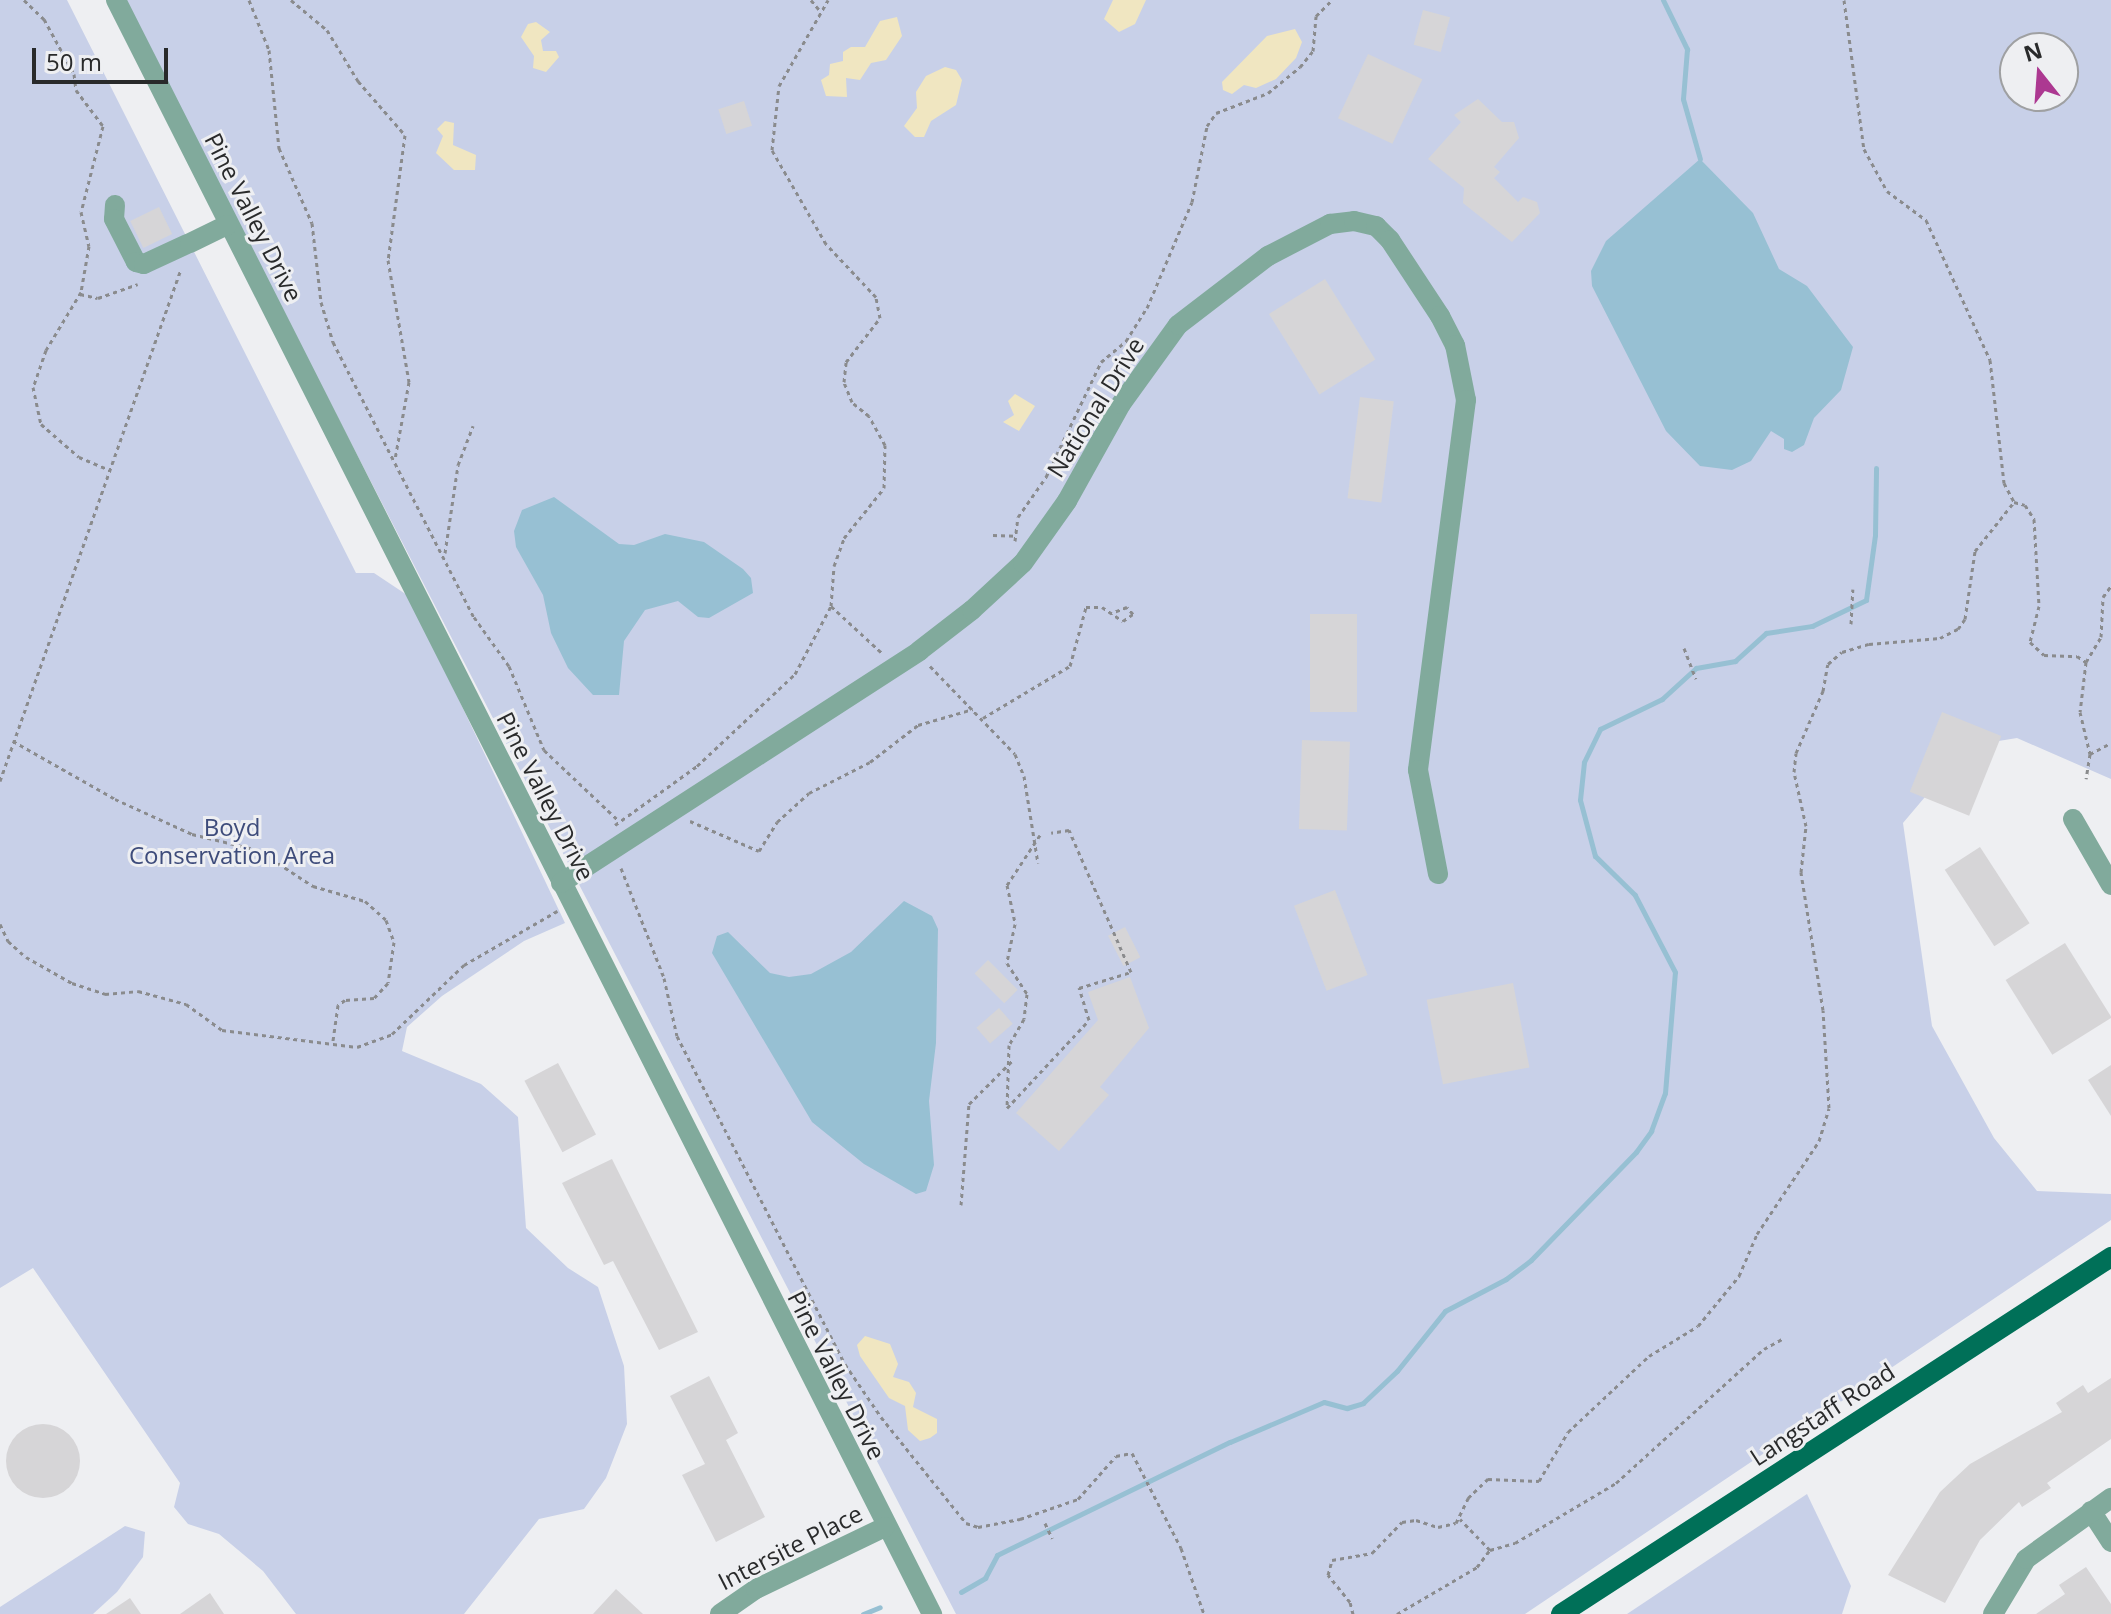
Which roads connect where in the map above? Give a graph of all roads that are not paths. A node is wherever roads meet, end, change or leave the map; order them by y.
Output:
1 (116, 0) edge
2 (115, 205) dead end
3 (227, 225) junction
4 (2073, 819) dead end
5 (1438, 874) dead end
6 (561, 883) junction
7 (2111, 885) edge
8 (2111, 1257) edge
9 (2111, 1498) edge
10 (2091, 1511) junction
11 (885, 1527) junction
12 (2111, 1542) edge
13 (720, 1614) edge
14 (932, 1614) edge
15 (1561, 1614) edge
16 (1993, 1614) edge

1 - 3 street, Pine Valley Drive
2 - 3 street
3 - 6 street, Pine Valley Drive
4 - 7 street
5 - 6 street, National Drive
6 - 11 street, Pine Valley Drive
8 - 15 main road, Langstaff Road
9 - 10 street
10 - 12 street
10 - 16 street
11 - 13 street, Intersite Place
11 - 14 street, Pine Valley Drive

